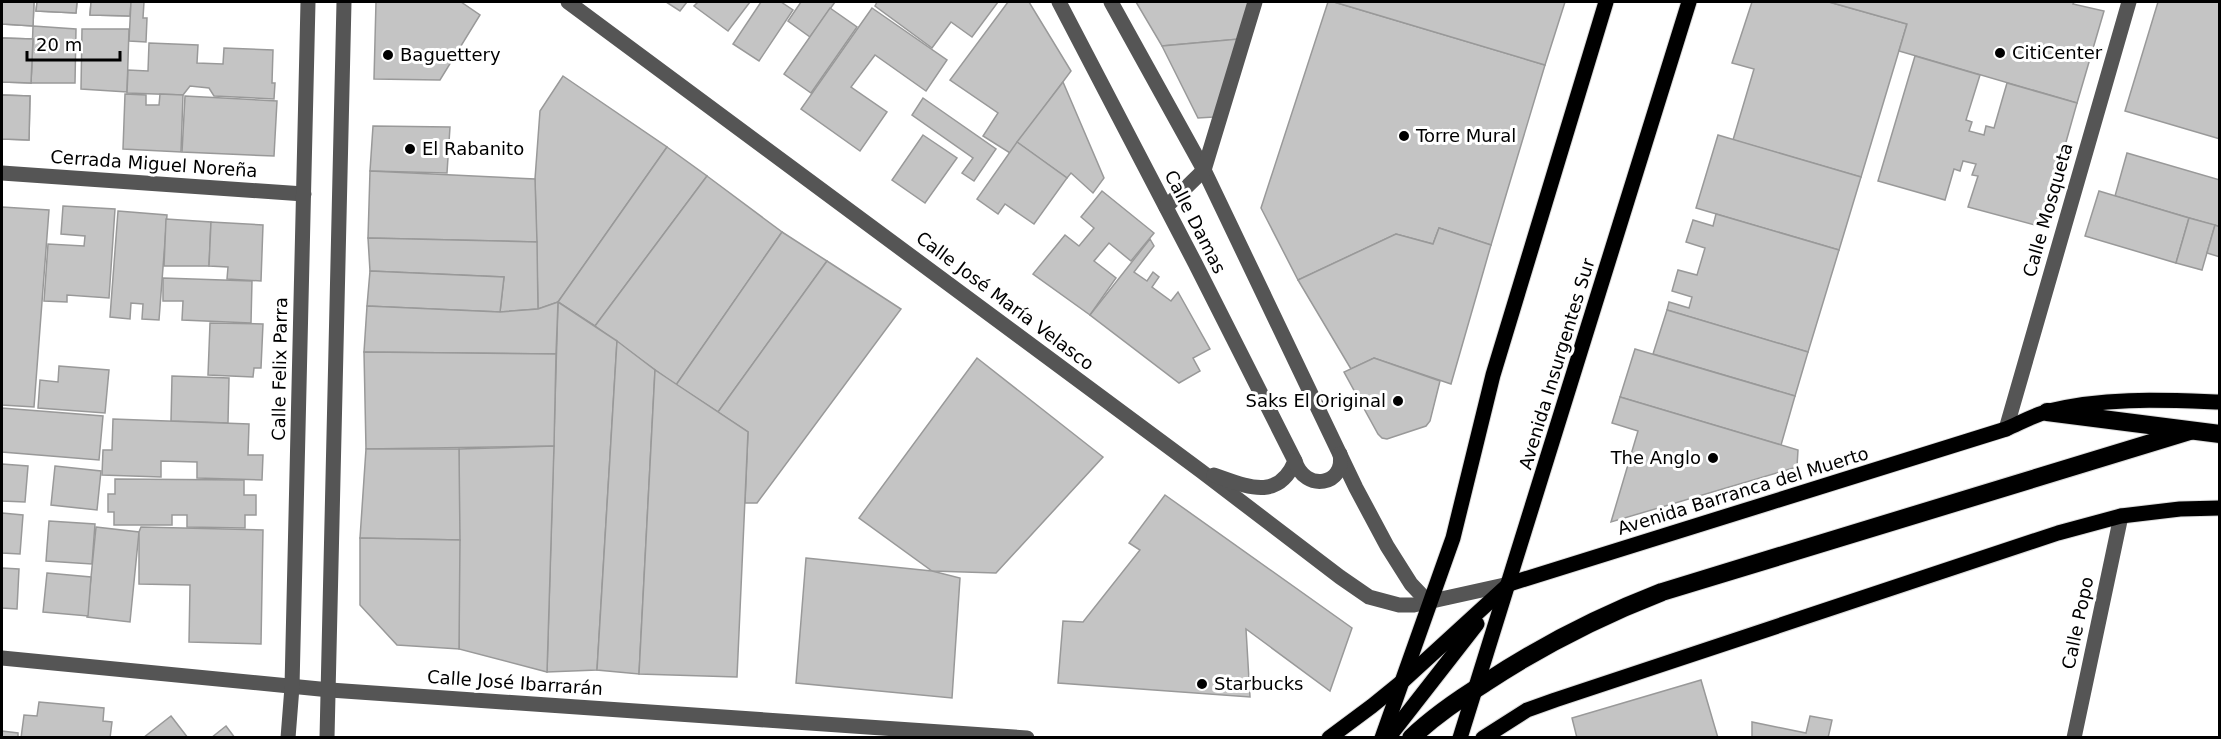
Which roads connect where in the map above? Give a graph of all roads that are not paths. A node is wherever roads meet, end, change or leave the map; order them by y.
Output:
1 (308, 2) edge
2 (344, 2) edge
3 (567, 2) edge
4 (1059, 2) edge
5 (1111, 2) edge
6 (1255, 2) edge
7 (1606, 2) edge
8 (1689, 2) edge
9 (2128, 2) edge
10 (1204, 170) junction
11 (2, 173) edge
12 (304, 194) junction
13 (1166, 207) junction
14 (2220, 402) edge
15 (2047, 412) junction
16 (2006, 429) junction
17 (2190, 431) junction
18 (2220, 434) edge
19 (1340, 452) junction
20 (1295, 461) junction
21 (1201, 471) junction
22 (2220, 508) edge
23 (2121, 516) junction
24 (1509, 584) junction
25 (1429, 603) junction
26 (2, 658) edge
27 (1404, 680) junction
28 (292, 687) junction
29 (1477, 687) junction
30 (330, 690) junction
31 (288, 738) edge
32 (327, 738) edge
33 (1027, 738) edge
34 (1329, 738) edge
35 (1382, 738) edge
36 (1388, 738) edge
37 (1411, 738) edge
38 (1460, 738) edge
39 (1482, 738) edge
40 (2074, 738) edge

1 - 12 street, Calle Felix Parra
2 - 30 street
3 - 21 street, Calle José María Velasco
4 - 13 street, Calle Damas
5 - 10 street, Calle Damas
6 - 10 street
7 - 25 main road
8 - 24 main road, Avenida Insurgentes Sur
9 - 16 street, Calle Mosqueta
10 - 13 street
10 - 19 street, Calle Damas
11 - 12 street, Cerrada Miguel Noreña
12 - 28 street, Calle Felix Parra
13 - 20 street, Calle Damas
14 - 15 main road, Avenida Barranca del Muerto
15 - 16 main road, Avenida Barranca del Muerto
15 - 17 highway
16 - 24 main road, Avenida Barranca del Muerto
17 - 18 highway
17 - 29 highway
19 - 20 street, Calle Damas
19 - 25 street, Calle Damas
20 - 21 street
21 - 25 street, Calle José María Velasco
22 - 23 main road
23 - 39 main road
23 - 40 street, Calle Popo
24 - 25 street
24 - 27 main road, Avenida Barranca del Muerto
24 - 29 main road, Avenida Insurgentes Sur
24 - 36 main road
25 - 27 main road
26 - 28 street, Calle José Ibarrarán
27 - 34 main road, Avenida Barranca del Muerto
27 - 35 main road
28 - 30 street, Calle José Ibarrarán
28 - 31 street, Calle Felix Parra
29 - 37 highway
29 - 38 main road, Avenida Insurgentes Sur
30 - 32 street
30 - 33 street, Calle José Ibarrarán

